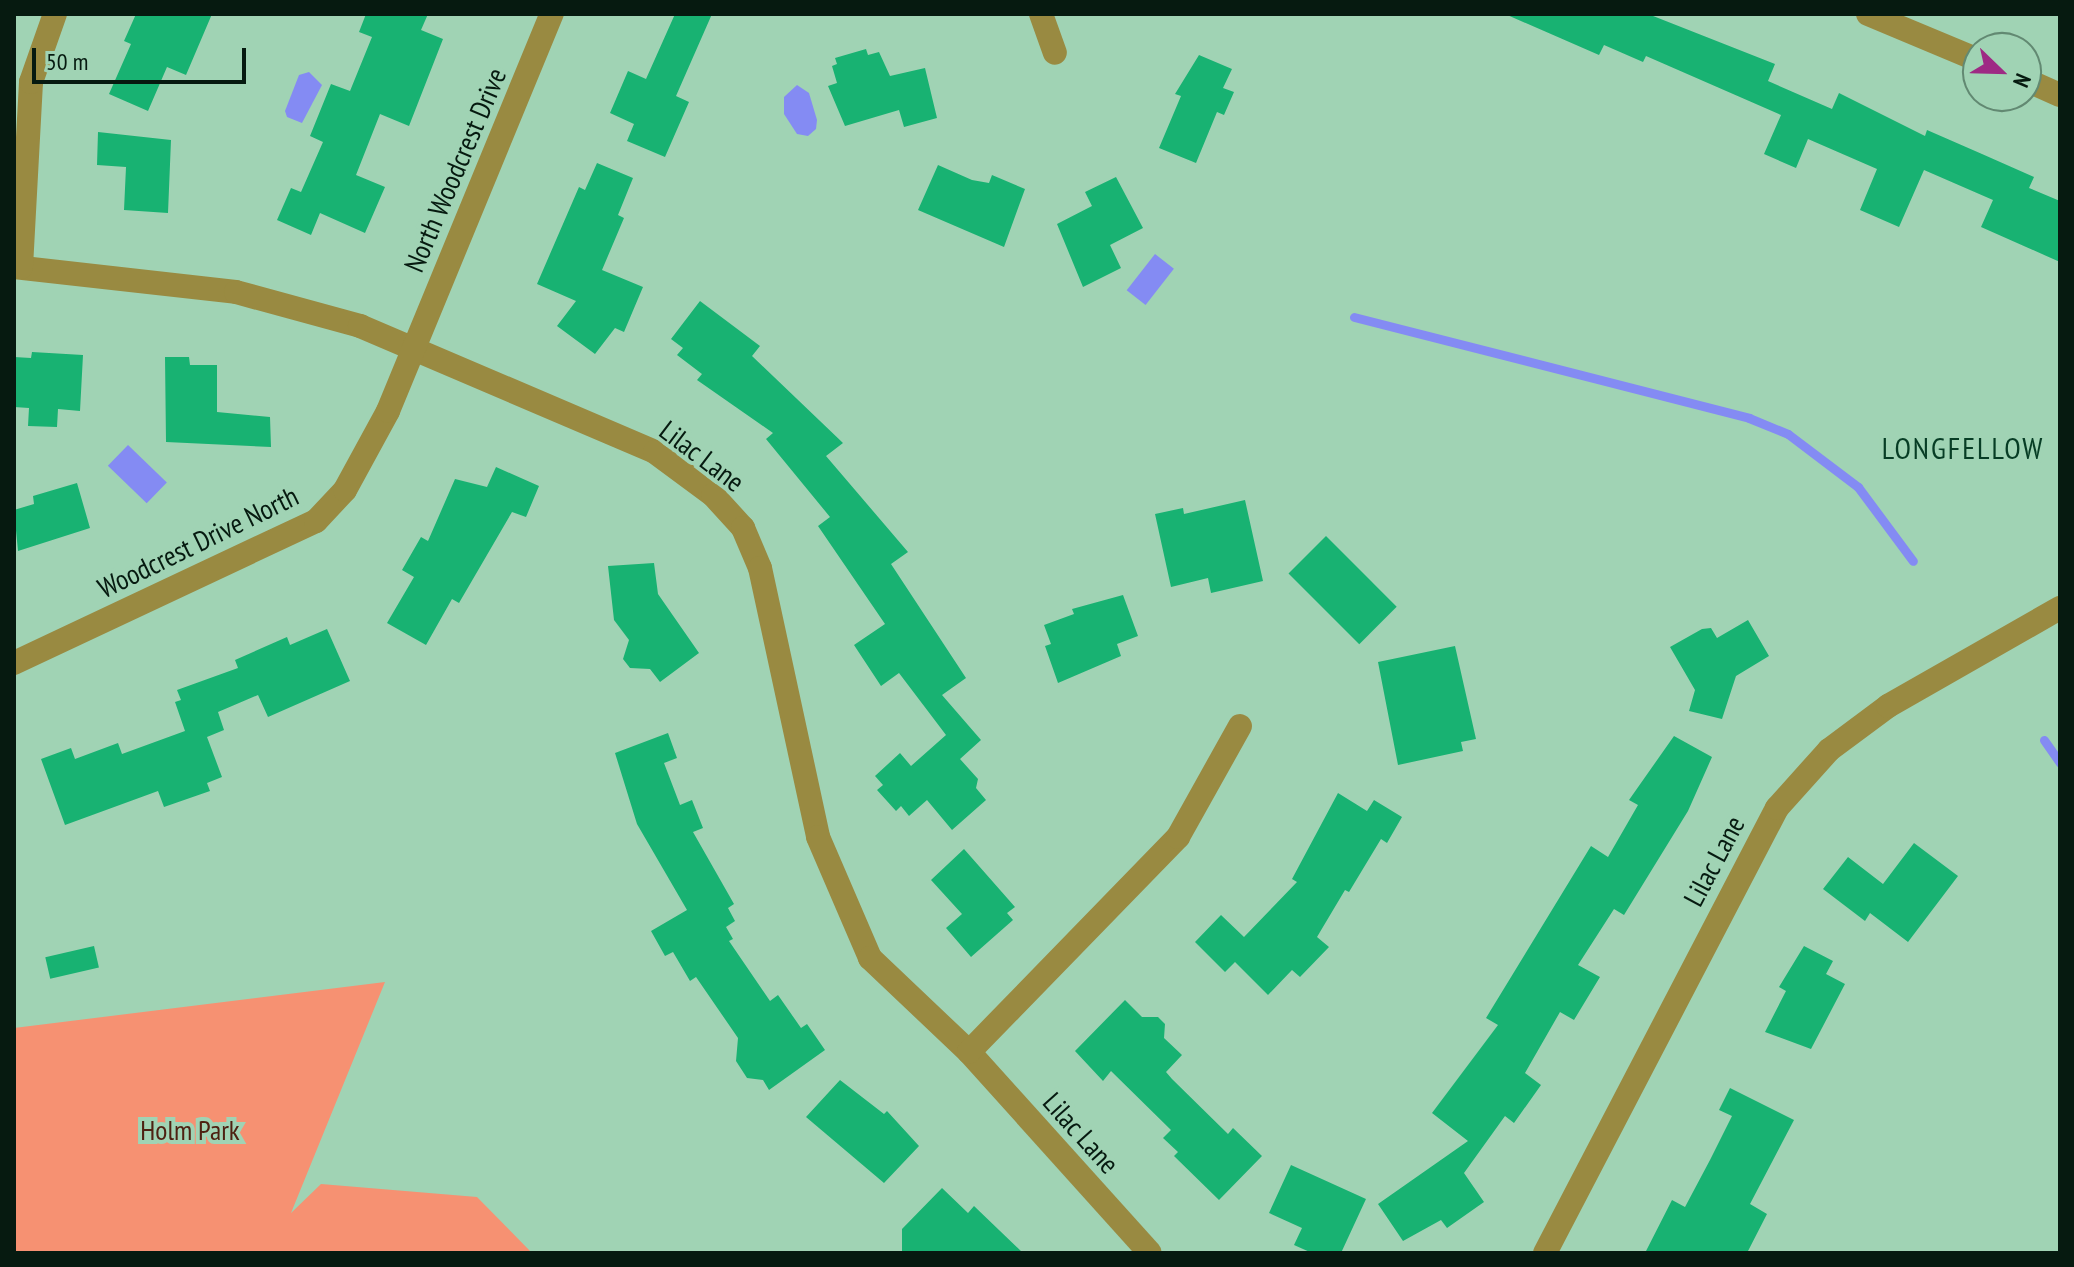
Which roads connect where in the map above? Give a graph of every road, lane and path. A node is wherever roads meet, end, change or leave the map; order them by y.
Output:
1 (55, 14) edge
2 (552, 14) edge
3 (1041, 14) edge
4 (1868, 14) edge
5 (1055, 53) dead end
6 (1962, 53) edge
7 (18, 267) edge
8 (413, 348) junction
9 (2060, 608) edge
10 (14, 663) edge
11 (1240, 726) dead end
12 (969, 1052) junction
13 (1150, 1253) edge
14 (1545, 1253) edge

1 - 7 street
2 - 8 street, North Woodcrest Drive
3 - 5 street
4 - 6 street
7 - 8 street, Lilac Lane
8 - 10 street, Woodcrest Drive North
8 - 12 street, Lilac Lane
9 - 14 street, Lilac Lane
11 - 12 street
12 - 13 street, Lilac Lane

